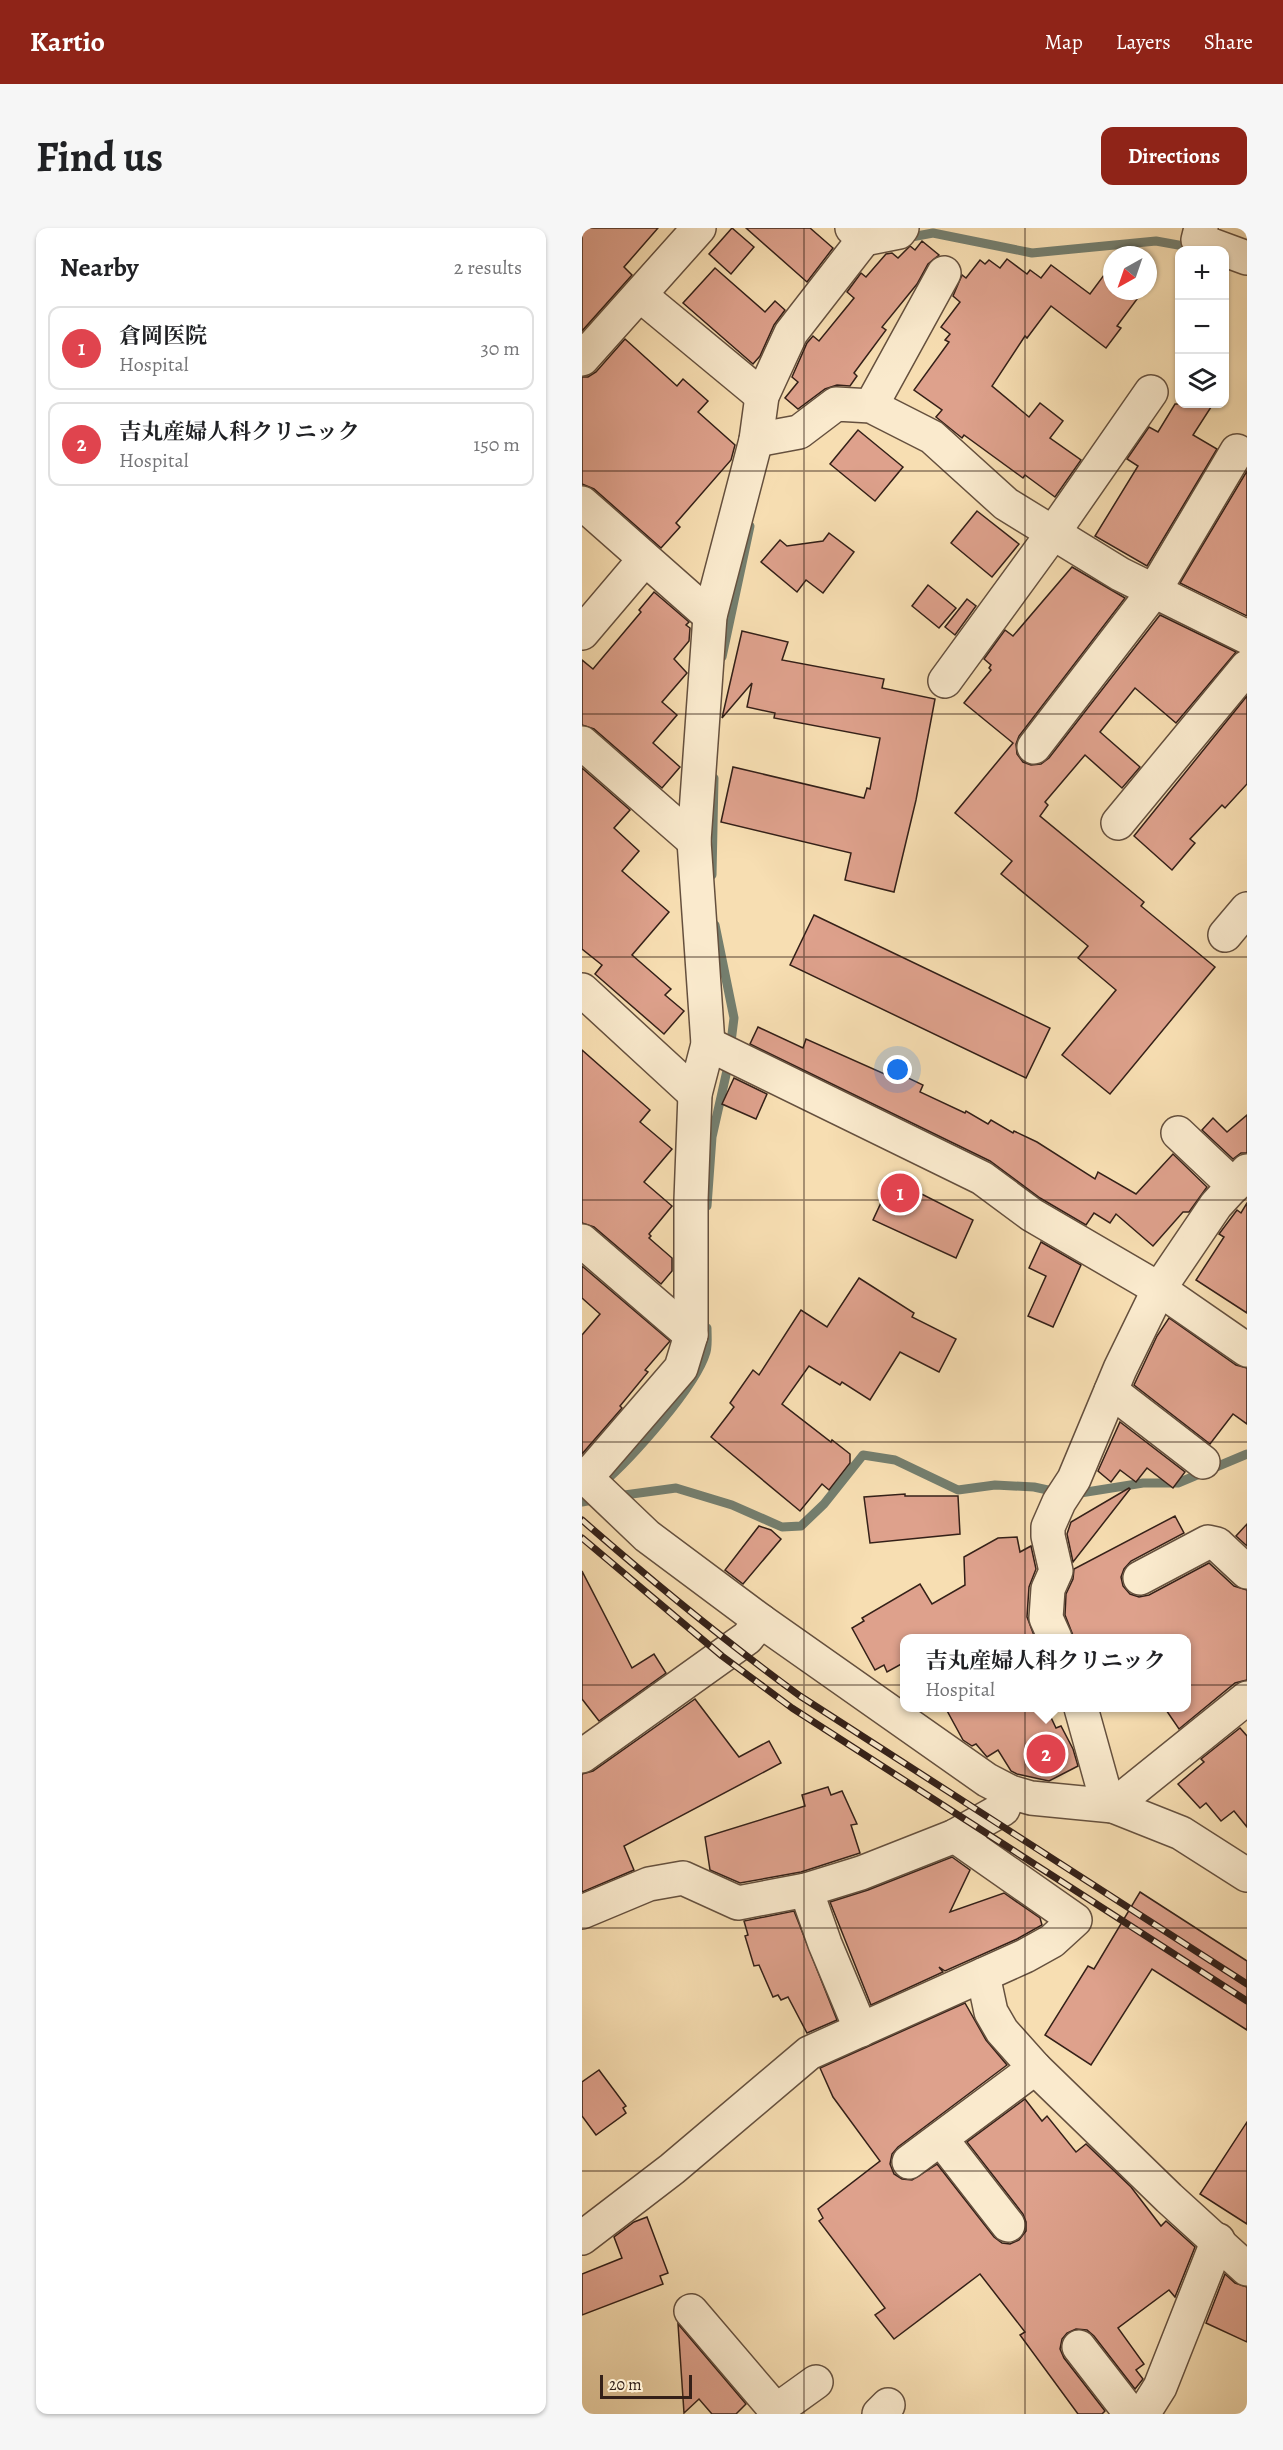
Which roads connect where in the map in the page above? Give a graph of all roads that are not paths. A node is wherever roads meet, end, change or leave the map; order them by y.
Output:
1 (699, 228) edge
2 (902, 228) edge
3 (1201, 228) edge
4 (858, 234) edge
5 (1247, 258) edge
6 (944, 273) dead end
7 (640, 295) junction
8 (582, 359) edge
9 (1151, 392) dead end
10 (762, 396) junction
11 (872, 406) junction
12 (756, 440) junction
13 (1237, 451) dead end
14 (582, 503) edge
15 (1053, 533) junction
16 (644, 560) junction
17 (1154, 591) junction
18 (710, 616) junction
19 (582, 633) edge
20 (1247, 637) edge
21 (1247, 667) edge
22 (945, 681) dead end
23 (582, 743) edge
24 (1034, 747) dead end
25 (1118, 823) dead end
26 (694, 841) junction
27 (1247, 909) edge
28 (1226, 935) dead end
29 (582, 990) edge
30 (708, 1044) junction
31 (695, 1094) junction
32 (1178, 1133) dead end
33 (1240, 1178) edge
34 (582, 1241) edge
35 (1160, 1289) junction
36 (691, 1335) junction
37 (1247, 1350) edge
38 (1111, 1391) junction
39 (1203, 1462) dead end
40 (584, 1476) edge
41 (1247, 1572) edge
42 (1140, 1578) dead end
43 (761, 1621) junction
44 (1053, 1634) edge
45 (1244, 1708) edge
46 (1082, 1712) edge
47 (582, 1756) edge
48 (1010, 1792) junction
49 (1113, 1806) junction
50 (955, 1836) junction
51 (1247, 1875) edge
52 (806, 1890) junction
53 (582, 1912) edge
54 (983, 1975) junction
55 (861, 2030) junction
56 (1035, 2068) junction
57 (941, 2139) junction
58 (909, 2162) dead end
59 (1008, 2225) dead end
60 (582, 2238) edge
61 (1218, 2240) junction
62 (1247, 2269) edge
63 (691, 2311) dead end
64 (1079, 2347) dead end
65 (816, 2382) dead end
66 (778, 2412) edge
67 (1131, 2414) edge
68 (1143, 2414) edge

1 - 7 street
2 - 4 street
3 - 5 street
4 - 10 street
6 - 11 street
7 - 8 street
7 - 10 street
9 - 15 street
10 - 12 street
11 - 12 street
11 - 15 street
12 - 18 street
13 - 17 street
14 - 16 street
15 - 17 street
15 - 22 street
16 - 18 street
16 - 19 street
17 - 20 street
17 - 24 street
18 - 26 street
21 - 25 street
23 - 26 street
26 - 30 street
27 - 28 street
29 - 31 street
30 - 31 street
30 - 35 street
31 - 36 street
32 - 33 street
33 - 35 street
34 - 36 street
35 - 37 street
35 - 38 street
36 - 40 street
38 - 39 street
38 - 44 street
40 - 43 street
41 - 42 street
43 - 47 street
43 - 48 street
45 - 49 street
46 - 49 street
48 - 49 street
48 - 50 street
49 - 51 street
50 - 52 street
50 - 54 street
52 - 53 street
52 - 55 street
54 - 55 street
54 - 56 street
55 - 60 street
56 - 57 street
56 - 61 street
57 - 58 street
57 - 59 street
61 - 62 street
61 - 68 street
63 - 66 street
64 - 67 street
65 - 66 street

